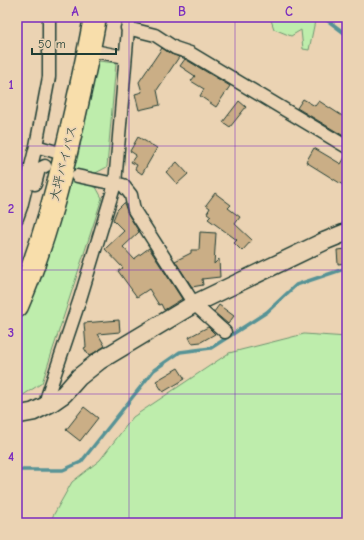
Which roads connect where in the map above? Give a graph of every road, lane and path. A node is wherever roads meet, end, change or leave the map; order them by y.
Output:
1 (49, 17) edge
2 (95, 17) edge
3 (128, 22) edge
4 (89, 50) junction
5 (125, 57) junction
6 (36, 146) junction
7 (347, 147) edge
8 (66, 155) junction
9 (45, 166) dead end
10 (77, 176) dead end
11 (115, 184) junction
12 (19, 213) edge
13 (347, 232) edge
14 (194, 304) junction
15 (17, 306) edge
16 (225, 332) dead end
17 (51, 403) junction
18 (17, 415) edge

1 - 6 street
2 - 4 highway, 大坪バイパス
3 - 5 street
3 - 7 street
4 - 5 street
4 - 8 highway, 大坪バイパス
5 - 11 street
6 - 8 street
6 - 12 street
8 - 15 highway, 大坪バイパス
9 - 12 street
10 - 11 street
11 - 14 street
11 - 17 street
13 - 14 street
14 - 16 street
14 - 17 street
17 - 18 street

